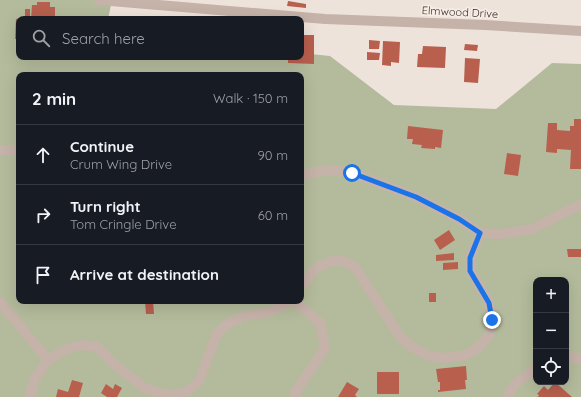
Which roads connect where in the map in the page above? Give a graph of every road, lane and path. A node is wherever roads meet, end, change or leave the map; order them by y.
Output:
1 (99, 0) edge
2 (289, 16) edge
3 (304, 17) edge
4 (581, 31) edge
5 (0, 150) edge
6 (16, 150) edge
7 (304, 176) edge
8 (581, 205) edge
9 (480, 233) junction
10 (304, 283) edge
11 (0, 302) edge
12 (284, 304) edge
13 (298, 304) edge
14 (569, 357) edge
15 (581, 359) edge
16 (48, 360) junction
17 (533, 370) edge
18 (30, 397) edge
19 (297, 397) edge
20 (507, 397) edge

1 - 2 street, Elmwood Drive
3 - 4 street, Elmwood Drive
5 - 6 street
7 - 9 street
8 - 9 street
9 - 10 street
11 - 16 street
12 - 16 street
13 - 19 street
14 - 15 street
16 - 18 street
17 - 20 street

